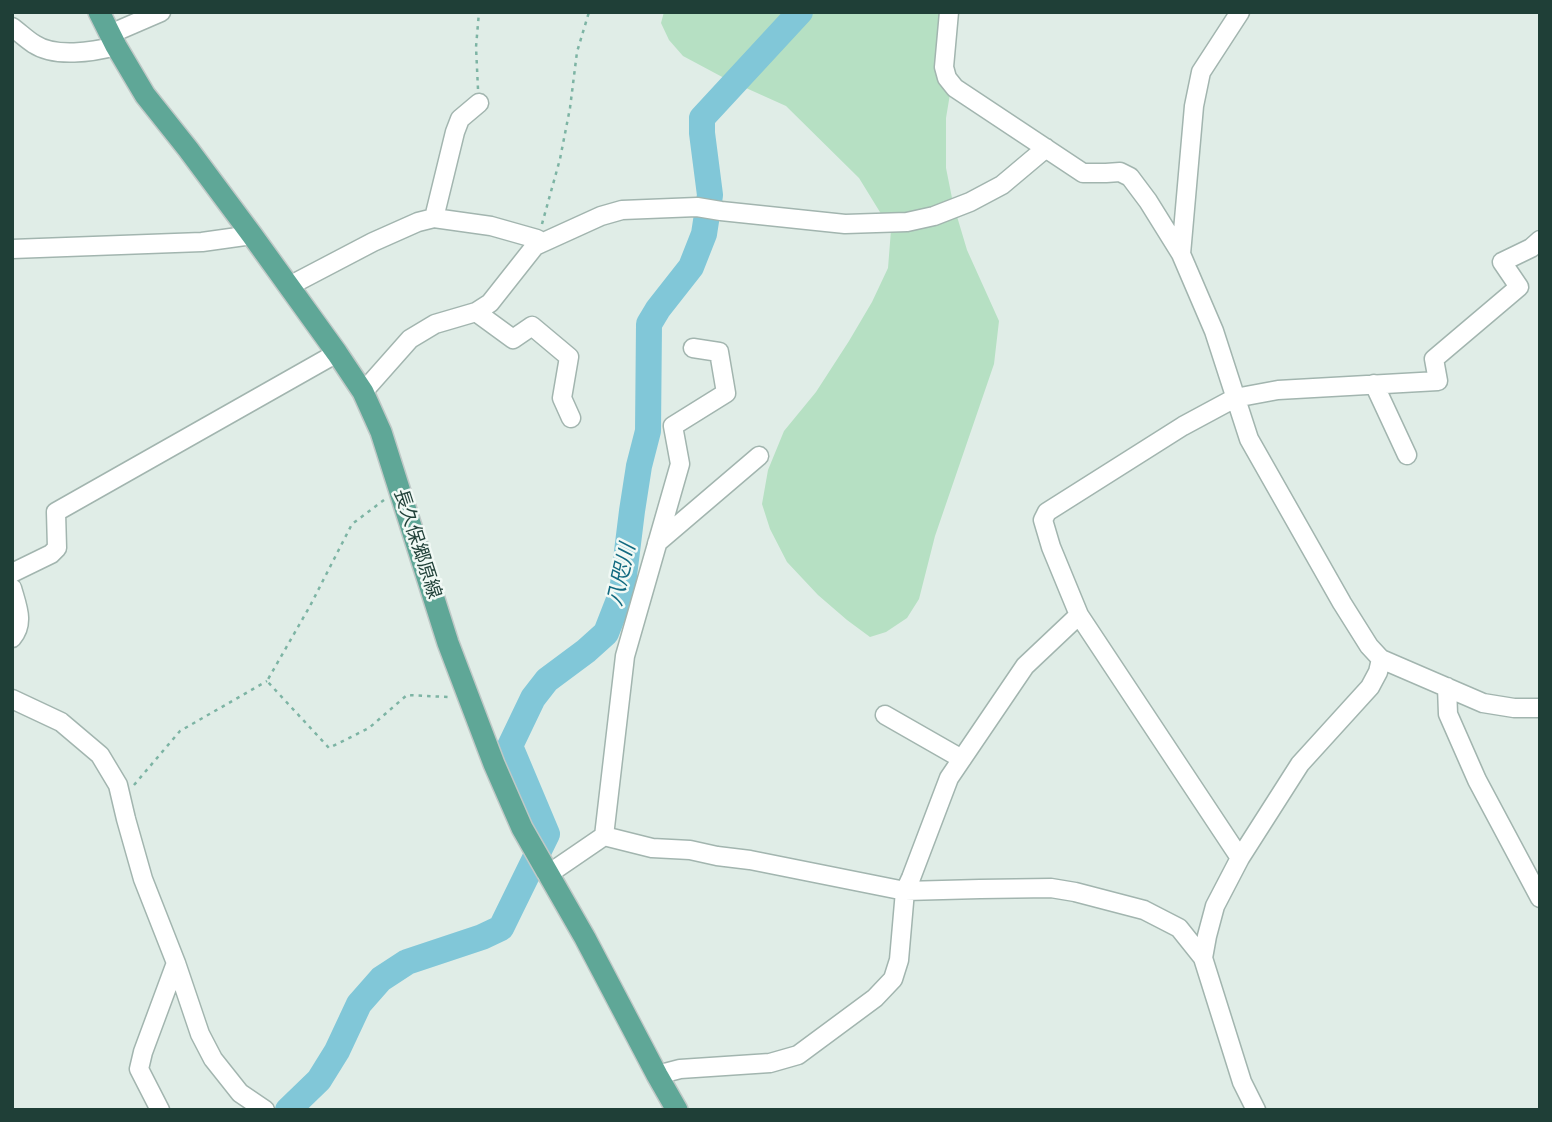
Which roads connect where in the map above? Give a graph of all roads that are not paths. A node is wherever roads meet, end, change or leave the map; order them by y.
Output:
1 (99, 12) edge
2 (161, 12) edge
3 (949, 12) edge
4 (1240, 12) edge
5 (12, 27) edge
6 (113, 40) junction
7 (479, 103) road end
8 (1046, 148) junction
9 (434, 218) junction
10 (252, 234) junction
11 (537, 239) road end
12 (1540, 240) edge
13 (12, 249) edge
14 (1181, 254) junction
15 (289, 286) junction
16 (476, 312) junction
17 (693, 348) dead end
18 (337, 353) junction
19 (1374, 384) junction
20 (363, 392) junction
21 (1236, 398) junction
22 (571, 418) dead end
23 (1407, 455) dead end
24 (759, 456) dead end
25 (657, 543) junction
26 (12, 573) edge
27 (12, 588) edge
28 (1079, 615) junction
29 (12, 638) edge
30 (1381, 659) junction
31 (1447, 687) junction
32 (12, 699) edge
33 (1540, 708) edge
34 (885, 715) dead end
35 (962, 759) junction
36 (604, 836) junction
37 (1240, 858) junction
38 (547, 875) junction
39 (905, 891) junction
40 (1540, 898) edge
41 (1203, 958) junction
42 (176, 963) junction
43 (657, 1075) junction
44 (160, 1110) edge
45 (265, 1110) edge
46 (677, 1110) edge
47 (1256, 1110) edge

1 - 6 main road, 長久保郷原線
2 - 6 street
3 - 8 street
4 - 14 street
5 - 6 street
6 - 10 main road, 長久保郷原線
7 - 9 street
8 - 14 street
8 - 16 street
9 - 11 street
9 - 15 street
10 - 13 street
10 - 15 main road, 長久保郷原線
12 - 19 street
14 - 21 street
15 - 18 main road, 長久保郷原線
16 - 20 street
16 - 22 street
17 - 25 street
18 - 20 main road, 長久保郷原線
18 - 26 street
19 - 21 street
19 - 23 street
20 - 38 main road, 長久保郷原線
21 - 28 street
21 - 30 street
24 - 25 street
25 - 36 street
27 - 29 street
28 - 35 street
28 - 37 street
30 - 31 street
30 - 37 street
31 - 33 street
31 - 40 street
32 - 42 street
34 - 35 street
35 - 39 street
36 - 38 street
36 - 39 street
37 - 41 street
38 - 43 main road, 長久保郷原線
39 - 41 street
39 - 43 street
41 - 47 street
42 - 44 street
42 - 45 street
43 - 46 main road, 長久保郷原線

